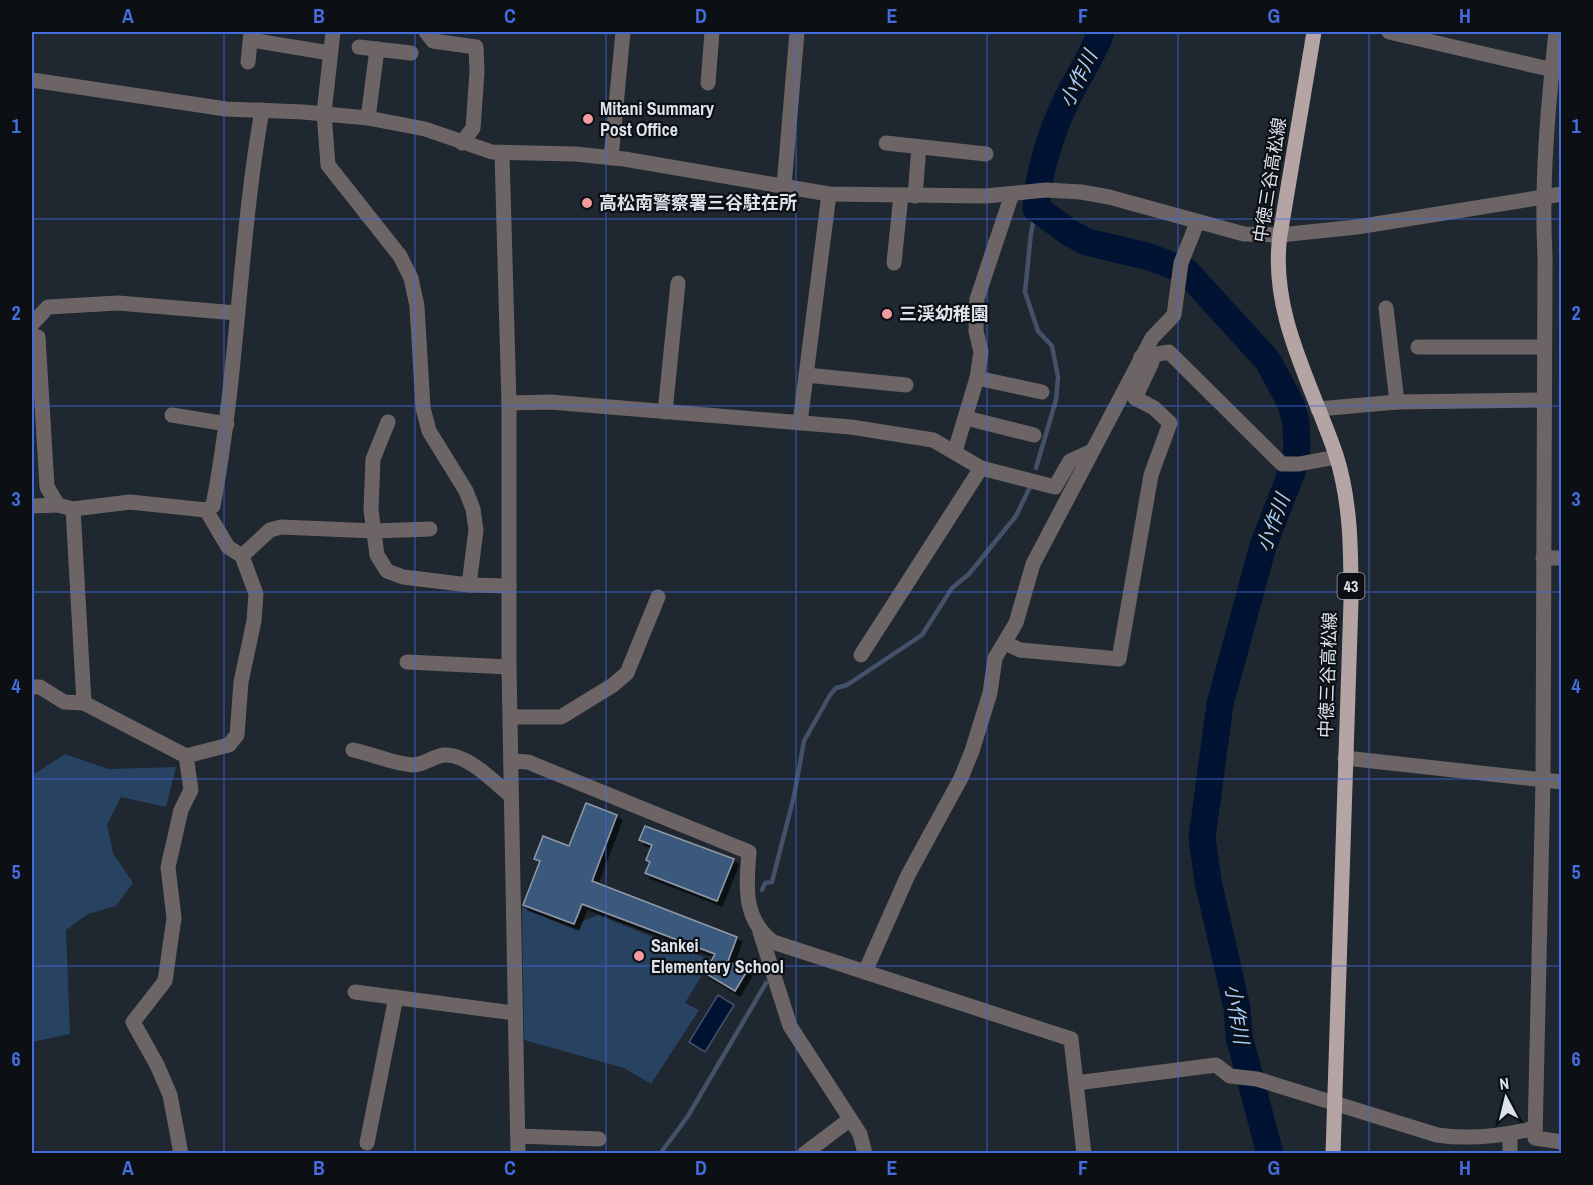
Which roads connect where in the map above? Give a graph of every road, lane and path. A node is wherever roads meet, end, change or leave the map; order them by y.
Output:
1 (333, 32) edge
2 (426, 32) edge
3 (623, 32) edge
4 (712, 32) edge
5 (797, 32) edge
6 (1314, 32) edge
7 (1389, 32) edge
8 (1556, 32) edge
9 (251, 36) edge
10 (359, 47) dead end
11 (377, 49) junction
12 (330, 53) junction
13 (411, 53) dead end
14 (248, 62) dead end
15 (1556, 71) edge
16 (32, 80) edge
17 (708, 83) dead end
18 (262, 110) junction
19 (324, 113) junction
20 (368, 118) junction
21 (462, 143) junction
22 (886, 143) dead end
23 (919, 147) junction
24 (502, 154) junction
25 (986, 154) dead end
26 (611, 158) junction
27 (784, 186) junction
28 (830, 194) junction
29 (1012, 194) junction
30 (1562, 194) edge
31 (908, 195) junction
32 (1541, 197) junction
33 (1197, 222) junction
34 (1280, 235) junction
35 (894, 263) dead end
36 (678, 283) dead end
37 (1386, 308) dead end
38 (237, 313) junction
39 (32, 324) edge
40 (32, 335) edge
41 (1418, 346) dead end
42 (1544, 347) junction
43 (1141, 357) junction
44 (806, 375) junction
45 (977, 378) junction
46 (906, 385) dead end
47 (1042, 392) dead end
48 (1544, 400) junction
49 (1397, 402) junction
50 (509, 403) junction
51 (1318, 409) junction
52 (664, 412) junction
53 (172, 415) dead end
54 (966, 418) junction
55 (388, 422) dead end
56 (800, 423) junction
57 (227, 424) junction
58 (1034, 435) dead end
59 (955, 451) junction
60 (1092, 451) junction
61 (1336, 457) junction
62 (981, 468) junction
63 (32, 506) edge
64 (66, 507) junction
65 (206, 510) junction
66 (430, 529) dead end
67 (375, 531) junction
68 (242, 556) junction
69 (1543, 558) junction
70 (1562, 558) edge
71 (469, 585) junction
72 (509, 586) junction
73 (658, 597) dead end
74 (1005, 643) junction
75 (861, 656) dead end
76 (407, 662) dead end
77 (509, 667) junction
78 (32, 687) edge
79 (84, 703) junction
80 (511, 717) junction
81 (353, 750) dead end
82 (186, 756) junction
83 (1345, 758) junction
84 (511, 761) junction
85 (1543, 781) junction
86 (1562, 782) edge
87 (511, 796) junction
88 (760, 932) junction
89 (865, 972) junction
90 (355, 992) dead end
91 (396, 997) junction
92 (514, 1013) junction
93 (1076, 1083) junction
94 (1334, 1102) junction
95 (849, 1120) junction
96 (1535, 1128) junction
97 (1510, 1134) junction
98 (518, 1136) junction
99 (599, 1139) dead end
100 (1562, 1142) edge
101 (367, 1143) dead end
102 (181, 1154) edge
103 (518, 1154) edge
104 (804, 1154) edge
105 (865, 1154) edge
106 (1084, 1154) edge
107 (1333, 1154) edge
108 (1510, 1154) edge

1 - 12 street
2 - 21 street
3 - 26 street
4 - 17 street
5 - 27 street
6 - 34 main road, 中徳三谷高松線 / 43
7 - 15 street
8 - 15 street
9 - 12 street
9 - 14 street
10 - 11 street
11 - 13 street
11 - 20 street
12 - 19 street
15 - 32 street
16 - 18 street
18 - 19 street
18 - 38 street
19 - 20 street
19 - 71 street
20 - 21 street
21 - 24 street
22 - 23 street
23 - 25 street
23 - 31 street
24 - 26 street
24 - 50 street
26 - 27 street
27 - 28 street
28 - 31 street
28 - 44 street
29 - 31 street
29 - 33 street
29 - 45 street
30 - 32 street
31 - 35 street
32 - 34 street
32 - 42 street
33 - 34 street
33 - 43 street
34 - 51 main road, 中徳三谷高松線 / 43
36 - 52 street
37 - 49 street
38 - 39 street
38 - 57 street
40 - 64 street
41 - 42 street
42 - 48 street
43 - 60 street
43 - 61 street
43 - 74 street
44 - 46 street
44 - 56 street
45 - 47 street
45 - 54 street
48 - 49 street
48 - 69 street
49 - 51 street
50 - 52 street
50 - 72 street
51 - 61 main road, 中徳三谷高松線 / 43
52 - 56 street
53 - 57 street
54 - 58 street
54 - 59 street
55 - 67 street
56 - 59 street
57 - 65 street
59 - 62 street
60 - 62 street
60 - 74 street
61 - 83 main road, 中徳三谷高松線 / 43
62 - 75 street
63 - 64 street
64 - 65 street
64 - 79 street
65 - 68 street
66 - 67 street
67 - 68 street
67 - 71 street
68 - 82 street
69 - 70 street
69 - 85 street
71 - 72 street
72 - 77 street
73 - 80 street
74 - 89 street
76 - 77 street
77 - 80 street
78 - 79 street
79 - 82 street
80 - 84 street
81 - 87 street
82 - 102 street
83 - 85 street
83 - 94 main road, 中徳三谷高松線 / 43
84 - 87 street
84 - 88 street
85 - 86 street
85 - 96 street
87 - 92 street
88 - 89 street
88 - 95 street
89 - 93 street
90 - 91 street
91 - 92 street
91 - 101 street
92 - 98 street
93 - 94 street
93 - 106 street
94 - 97 street
94 - 107 main road, 中徳三谷高松線 / 43
95 - 104 street
95 - 105 street
96 - 97 street
96 - 100 street
97 - 108 street
98 - 99 street
98 - 103 street

